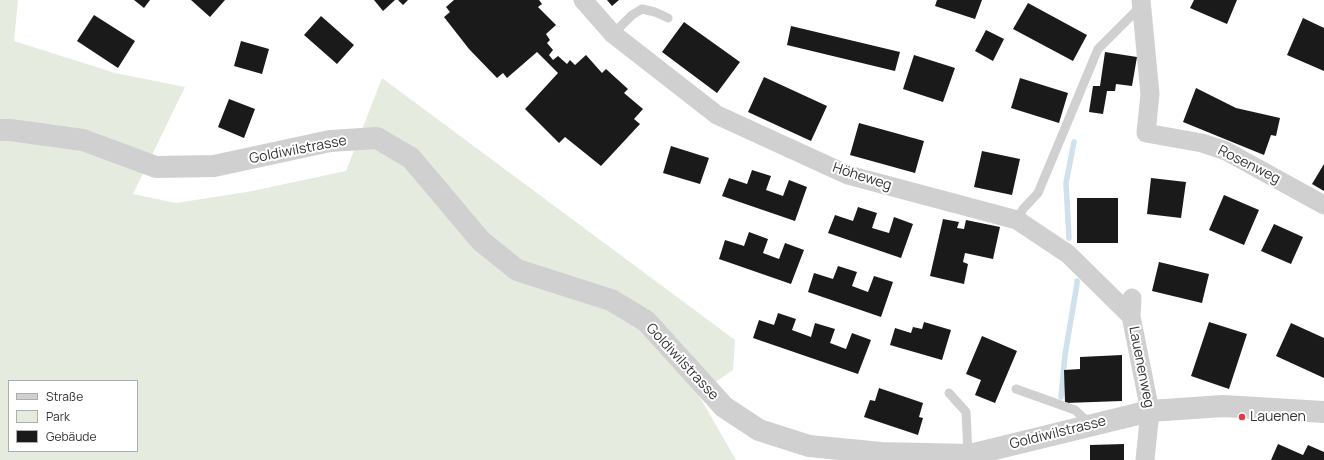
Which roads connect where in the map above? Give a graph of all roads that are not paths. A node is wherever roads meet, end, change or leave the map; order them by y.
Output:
1 (583, 0) edge
2 (1141, 3) edge
3 (668, 18) dead end
4 (613, 34) junction
5 (0, 130) edge
6 (1324, 205) edge
7 (1017, 220) junction
8 (1132, 307) joint
9 (1016, 389) dead end
10 (949, 393) dead end
11 (1150, 411) junction
12 (1324, 412) edge
13 (1091, 425) junction
14 (968, 455) junction
15 (1146, 460) edge

1 - 4 street, Höheweg
2 - 6 street, Rosenweg
2 - 7 lane
3 - 4 lane
4 - 7 street, Höheweg
5 - 14 street, Goldiwilstrasse
7 - 8 street, Höheweg
8 - 11 street, Lauenenweg
9 - 13 lane
10 - 14 lane
11 - 12 street, Goldiwilstrasse
11 - 13 street, Goldiwilstrasse
11 - 15 street, Lauenenweg
13 - 14 street, Goldiwilstrasse

